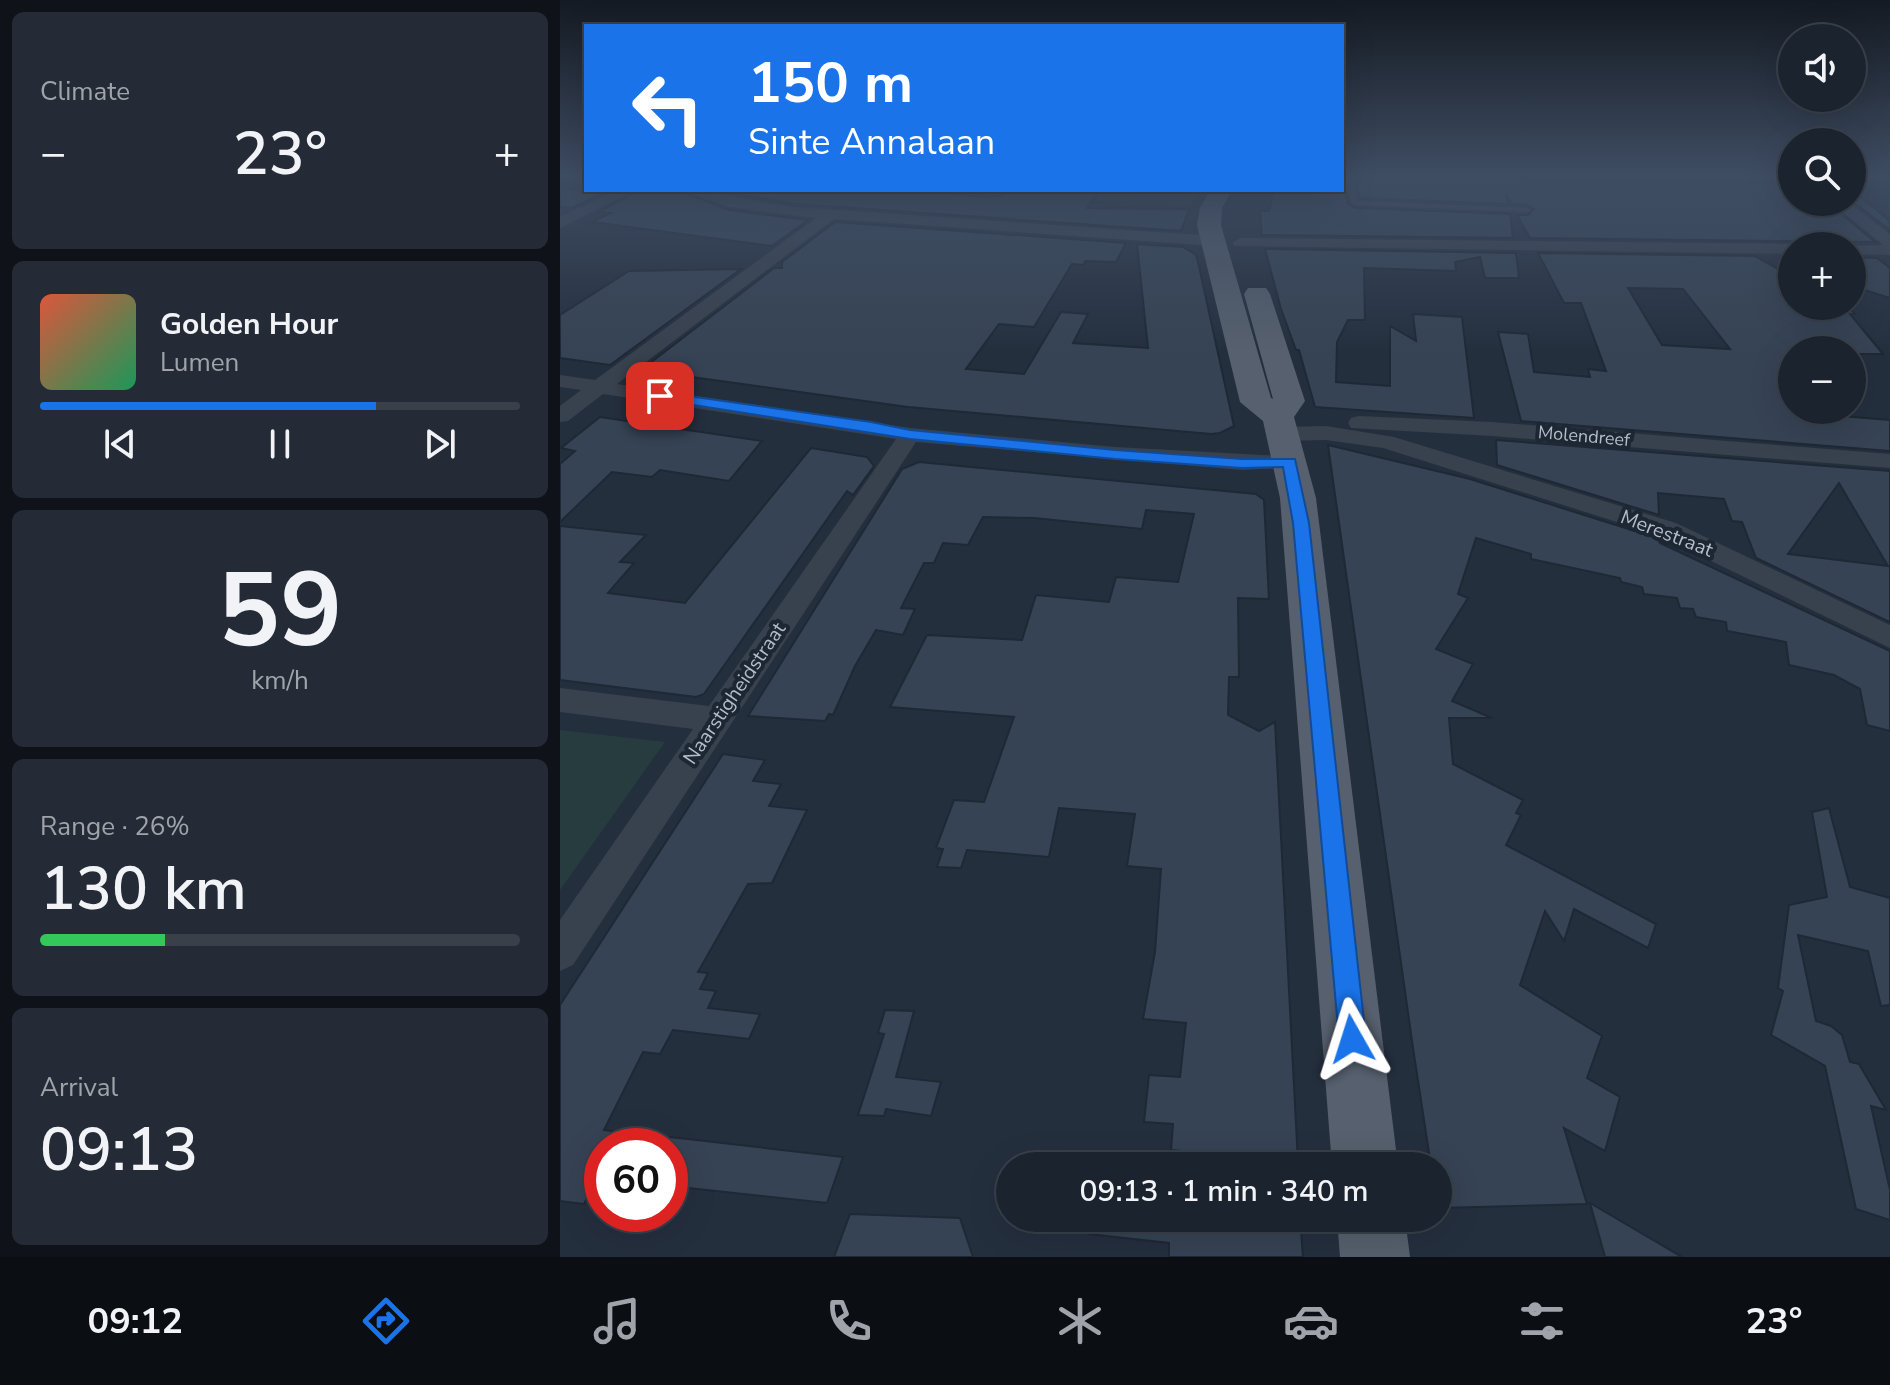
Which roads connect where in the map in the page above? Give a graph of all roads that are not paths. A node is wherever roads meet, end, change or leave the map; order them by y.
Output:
1 (803, 235) edge
2 (1234, 235) edge
3 (1549, 235) edge
4 (1778, 248) edge
5 (1866, 249) edge
6 (1890, 250) edge
7 (560, 381) edge
8 (599, 388) junction
9 (560, 416) edge
10 (1435, 428) junction
11 (910, 435) junction
12 (1284, 438) junction
13 (1433, 457) junction
14 (1890, 461) edge
15 (1890, 637) edge
16 (560, 700) edge
17 (717, 720) junction
18 (573, 910) edge
19 (560, 952) edge
20 (1364, 1152) edge
21 (1372, 1232) edge
22 (1375, 1257) edge

1 - 8 street
2 - 12 main road
3 - 4 street
5 - 6 street
7 - 8 street
8 - 9 street
8 - 11 street
10 - 12 street, Molendreef
10 - 13 street
10 - 14 street, Molendreef
11 - 12 street
11 - 17 street, Naarstigheidstraat
12 - 13 street, Merestraat
12 - 20 main road
13 - 15 street, Merestraat
16 - 17 street
17 - 18 street, Naarstigheidstraat
18 - 19 street, Naarstigheidstraat
21 - 22 main road

